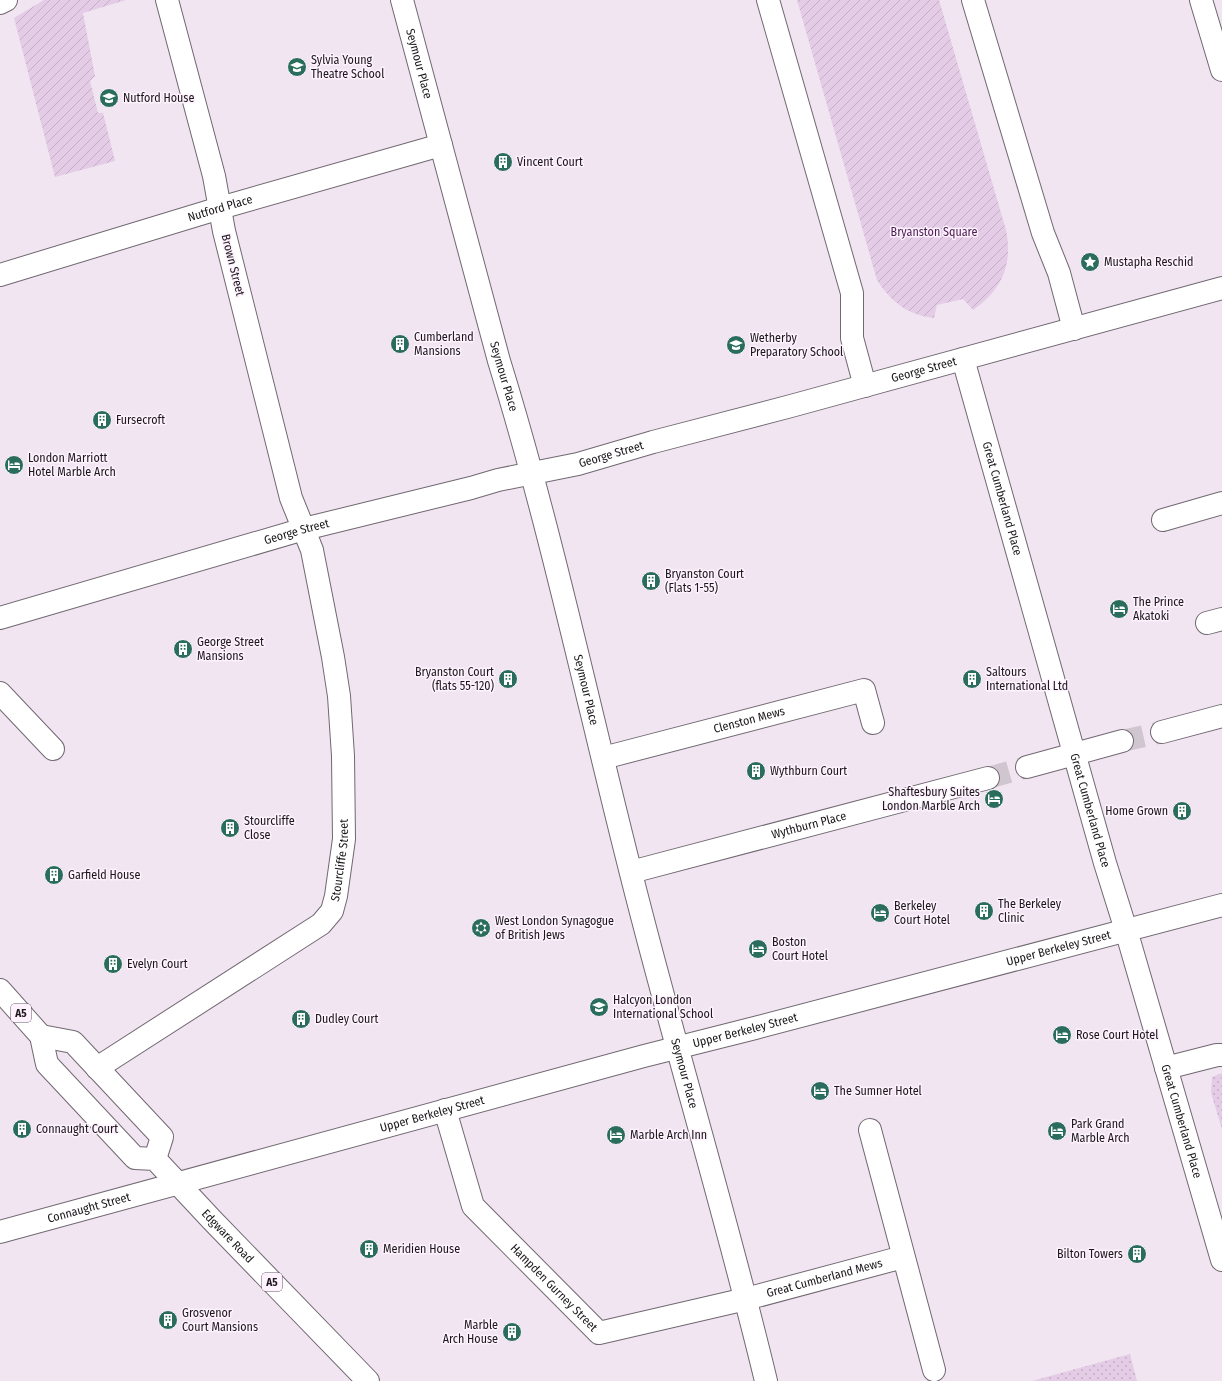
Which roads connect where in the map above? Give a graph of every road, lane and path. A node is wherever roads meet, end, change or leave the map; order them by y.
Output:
1 (6, 0) edge
2 (168, 0) edge
3 (402, 0) edge
4 (768, 0) edge
5 (973, 0) edge
6 (1201, 0) edge
7 (0, 3) edge
8 (1222, 70) edge
9 (441, 145) junction
10 (220, 208) junction
11 (0, 275) edge
12 (1222, 288) edge
13 (1074, 329) junction
14 (963, 359) junction
15 (866, 386) junction
16 (532, 473) junction
17 (1222, 503) edge
18 (1163, 520) dead end
19 (304, 529) junction
20 (0, 618) edge
21 (0, 693) edge
22 (1222, 716) edge
23 (873, 723) dead end
24 (1162, 732) tunnel mouth
25 (1122, 741) tunnel mouth
26 (53, 749) dead end
27 (1075, 754) junction
28 (602, 758) junction
29 (1028, 767) tunnel mouth
30 (988, 778) tunnel mouth
31 (631, 872) junction
32 (1222, 905) edge
33 (1126, 930) junction
34 (0, 990) edge
35 (41, 1036) junction
36 (676, 1047) junction
37 (1222, 1055) edge
38 (97, 1068) junction
39 (1166, 1068) junction
40 (445, 1110) junction
41 (870, 1130) dead end
42 (155, 1159) junction
43 (177, 1183) junction
44 (0, 1232) edge
45 (903, 1257) junction
46 (1222, 1260) edge
47 (746, 1299) junction
48 (934, 1370) dead end
49 (368, 1381) edge
50 (766, 1381) edge

1 - 7 main road
2 - 10 main road, Brown Street
3 - 9 main road, Seymour Place
4 - 15 main road
5 - 13 main road
6 - 8 main road
9 - 10 main road, Nutford Place
9 - 16 main road, Seymour Place
10 - 11 main road, Nutford Place
10 - 19 main road, Brown Street
12 - 13 main road, George Street
13 - 14 main road, George Street
14 - 15 main road, George Street
14 - 27 main road, Great Cumberland Place
15 - 16 main road, George Street
16 - 19 main road, George Street
16 - 28 main road, Seymour Place
17 - 18 main road
19 - 20 main road, George Street
19 - 38 main road, Stourcliffe Street
21 - 26 main road
22 - 24 main road
23 - 28 main road, Clenston Mews
25 - 27 main road
27 - 29 main road
27 - 33 main road, Great Cumberland Place
28 - 31 main road, Seymour Place
30 - 31 main road, Wythburn Place
31 - 36 main road, Seymour Place
32 - 33 main road, Upper Berkeley Street
33 - 36 main road, Upper Berkeley Street
33 - 39 main road, Great Cumberland Place
34 - 35 main road, A5
35 - 38 main road, A5
35 - 42 main road, A5
36 - 40 main road, Upper Berkeley Street
36 - 47 main road, Seymour Place
37 - 39 main road
38 - 42 main road, A5
39 - 46 main road, Great Cumberland Place
40 - 43 main road, Upper Berkeley Street
40 - 47 main road, Hampden Gurney Street
41 - 45 main road
42 - 43 main road, Edgware Road / A5
43 - 44 main road, Connaught Street
43 - 49 main road, Edgware Road / A5
45 - 47 main road, Great Cumberland Mews
45 - 48 main road
47 - 50 main road, Seymour Place

